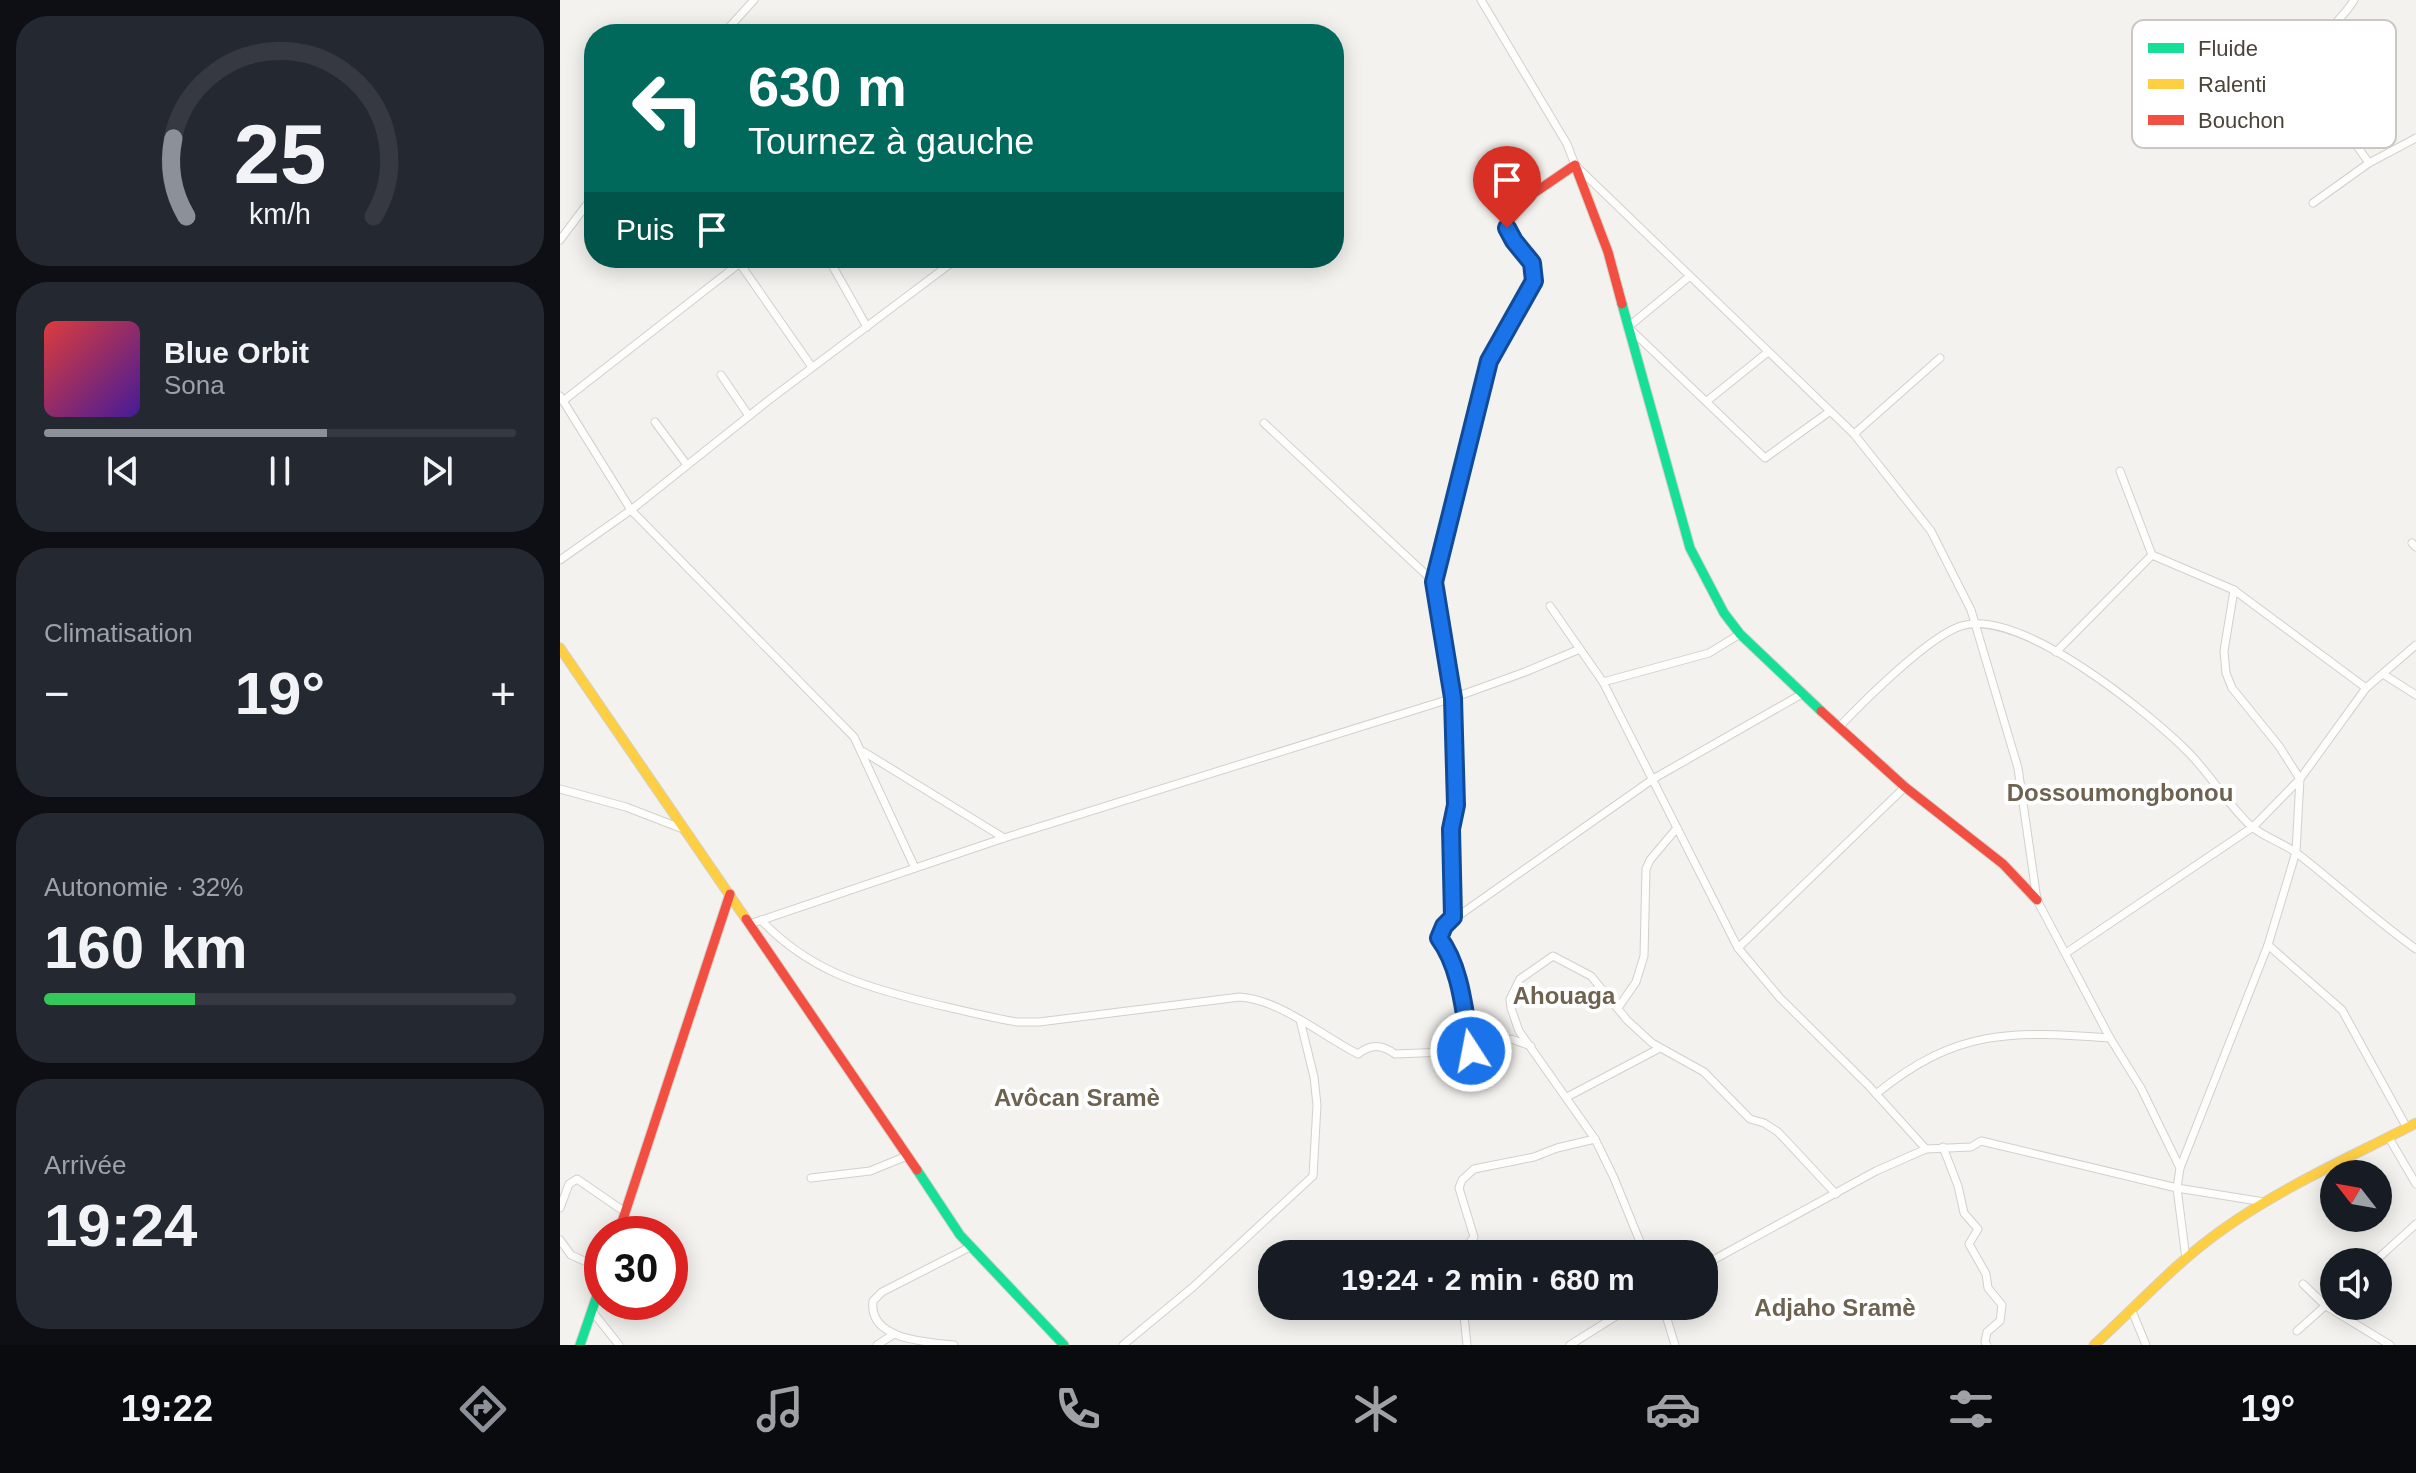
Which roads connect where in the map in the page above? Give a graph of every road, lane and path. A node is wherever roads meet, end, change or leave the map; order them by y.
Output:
1 (754, 0) edge
2 (1481, 0) edge
3 (2354, 0) edge
4 (2338, 20) edge
5 (732, 24) edge
6 (2416, 138) edge
7 (2358, 148) edge
8 (2369, 163) junction
9 (1575, 165) junction
10 (2313, 203) dead end
11 (584, 208) edge
12 (560, 240) edge
13 (729, 268) edge
14 (743, 268) edge
15 (834, 268) edge
16 (945, 268) edge
17 (1690, 276) junction
18 (867, 327) junction
19 (1628, 327) junction
20 (1768, 352) junction
21 (1940, 358) dead end
22 (812, 367) junction
23 (721, 375) dead end
24 (562, 399) edge
25 (1707, 401) junction
26 (1829, 412) junction
27 (749, 416) junction
28 (655, 422) dead end
29 (1264, 423) dead end
30 (1854, 434) junction
31 (687, 465) junction
32 (2120, 471) dead end
33 (631, 510) junction
34 (2152, 555) junction
35 (560, 560) edge
36 (1434, 582) junction
37 (2234, 590) junction
38 (1550, 606) dead end
39 (1976, 624) junction
40 (1740, 634) junction
41 (2416, 645) edge
42 (560, 648) edge
43 (1580, 649) junction
44 (2056, 652) junction
45 (2383, 674) junction
46 (1603, 682) junction
47 (2366, 688) junction
48 (1802, 694) junction
49 (2416, 695) edge
50 (1453, 698) junction
51 (1840, 726) junction
52 (862, 751) junction
53 (1653, 779) junction
54 (2300, 779) junction
55 (1905, 787) junction
56 (560, 789) edge
57 (2253, 827) junction
58 (1677, 828) junction
59 (685, 830) junction
60 (1004, 838) junction
61 (2296, 852) junction
62 (915, 868) junction
63 (730, 894) junction
64 (2037, 900) junction
65 (1453, 917) junction
66 (761, 920) junction
67 (750, 924) junction
68 (2268, 945) junction
69 (1738, 948) junction
70 (2416, 949) edge
71 (2066, 953) junction
72 (1618, 1008) junction
73 (1300, 1020) junction
74 (2110, 1038) junction
75 (1531, 1046) junction
76 (1660, 1048) junction
77 (1471, 1051) junction
78 (1876, 1094) junction
79 (1567, 1097) junction
80 (2412, 1126) edge
81 (2389, 1138) junction
82 (1595, 1139) junction
83 (1943, 1147) junction
84 (1926, 1149) junction
85 (907, 1156) junction
86 (2180, 1168) junction
87 (811, 1178) dead end
88 (2416, 1184) edge
89 (2177, 1188) junction
90 (1836, 1194) junction
91 (2264, 1202) junction
92 (560, 1208) edge
93 (625, 1212) junction
94 (624, 1216) edge
95 (2416, 1224) edge
96 (560, 1240) edge
97 (1472, 1240) edge
98 (1639, 1240) edge
99 (970, 1247) junction
100 (2389, 1248) edge
101 (1718, 1257) edge
102 (2186, 1259) junction
103 (584, 1261) edge
104 (2303, 1284) dead end
105 (2320, 1300) edge
106 (2132, 1311) junction
107 (2320, 1311) edge
108 (589, 1320) edge
109 (599, 1320) edge
110 (1462, 1320) edge
111 (1610, 1320) edge
112 (1667, 1320) edge
113 (2349, 1320) edge
114 (2297, 1331) dead end
115 (894, 1334) junction
116 (580, 1345) edge
117 (619, 1345) edge
118 (877, 1345) edge
119 (954, 1345) edge
120 (1064, 1345) edge
121 (1123, 1345) edge
122 (1467, 1345) edge
123 (1570, 1345) edge
124 (1675, 1345) edge
125 (1987, 1345) edge
126 (2094, 1345) edge
127 (2146, 1345) edge
128 (2390, 1345) edge

1 - 5 street
2 - 9 street
3 - 4 street
6 - 8 street
7 - 8 street
8 - 10 street
9 - 17 street
9 - 19 street
9 - 36 street
11 - 12 street
13 - 24 street
14 - 22 street
15 - 18 street
16 - 18 street
17 - 19 street
17 - 20 street
18 - 22 street
19 - 25 street
19 - 40 street
20 - 25 street
20 - 26 street
21 - 30 street
22 - 27 street
23 - 27 street
24 - 33 street
25 - 26 street
26 - 30 street
27 - 31 street
28 - 31 street
29 - 36 street
30 - 39 street
31 - 33 street
32 - 34 street
33 - 35 street
33 - 52 street
34 - 37 street
34 - 44 street
36 - 50 street
37 - 47 street
37 - 54 street
38 - 43 street
39 - 44 street
39 - 51 street
39 - 64 street
40 - 46 street
40 - 48 street
41 - 45 street
42 - 59 street
43 - 46 street
43 - 50 street
44 - 57 street
45 - 47 street
45 - 49 street
46 - 53 street
47 - 54 street
48 - 51 street
48 - 53 street
50 - 60 street
50 - 65 street
51 - 55 street
52 - 60 street
52 - 62 street
53 - 58 street
53 - 65 street
54 - 57 street
54 - 61 street
55 - 64 street
55 - 69 street
56 - 59 street
57 - 61 street
57 - 71 street
58 - 69 street
58 - 72 street
59 - 63 street
60 - 62 street
61 - 68 street
61 - 70 street
62 - 66 street
63 - 67 street
63 - 93 street
64 - 71 street
65 - 77 street
66 - 67 street
66 - 73 street
67 - 85 street
68 - 80 street
68 - 86 street
69 - 78 street
71 - 74 street
72 - 75 street
72 - 76 street
73 - 77 street
73 - 121 street
74 - 78 street
74 - 86 street
75 - 77 street
75 - 79 street
76 - 79 street
76 - 90 street
78 - 84 street
79 - 82 street
80 - 81 street
81 - 88 street
81 - 91 street
82 - 97 street
82 - 98 street
83 - 84 street
83 - 89 street
83 - 125 street
84 - 90 street
85 - 87 street
85 - 99 street
86 - 89 street
89 - 91 street
89 - 102 street
90 - 101 street
91 - 102 street
92 - 93 street
93 - 94 street
95 - 100 street
96 - 103 street
99 - 115 street
99 - 120 street
102 - 106 street
104 - 105 street
106 - 126 street
106 - 127 street
107 - 114 street
108 - 116 street
109 - 117 street
110 - 122 street
111 - 123 street
112 - 124 street
113 - 128 street
115 - 118 street
115 - 119 street

